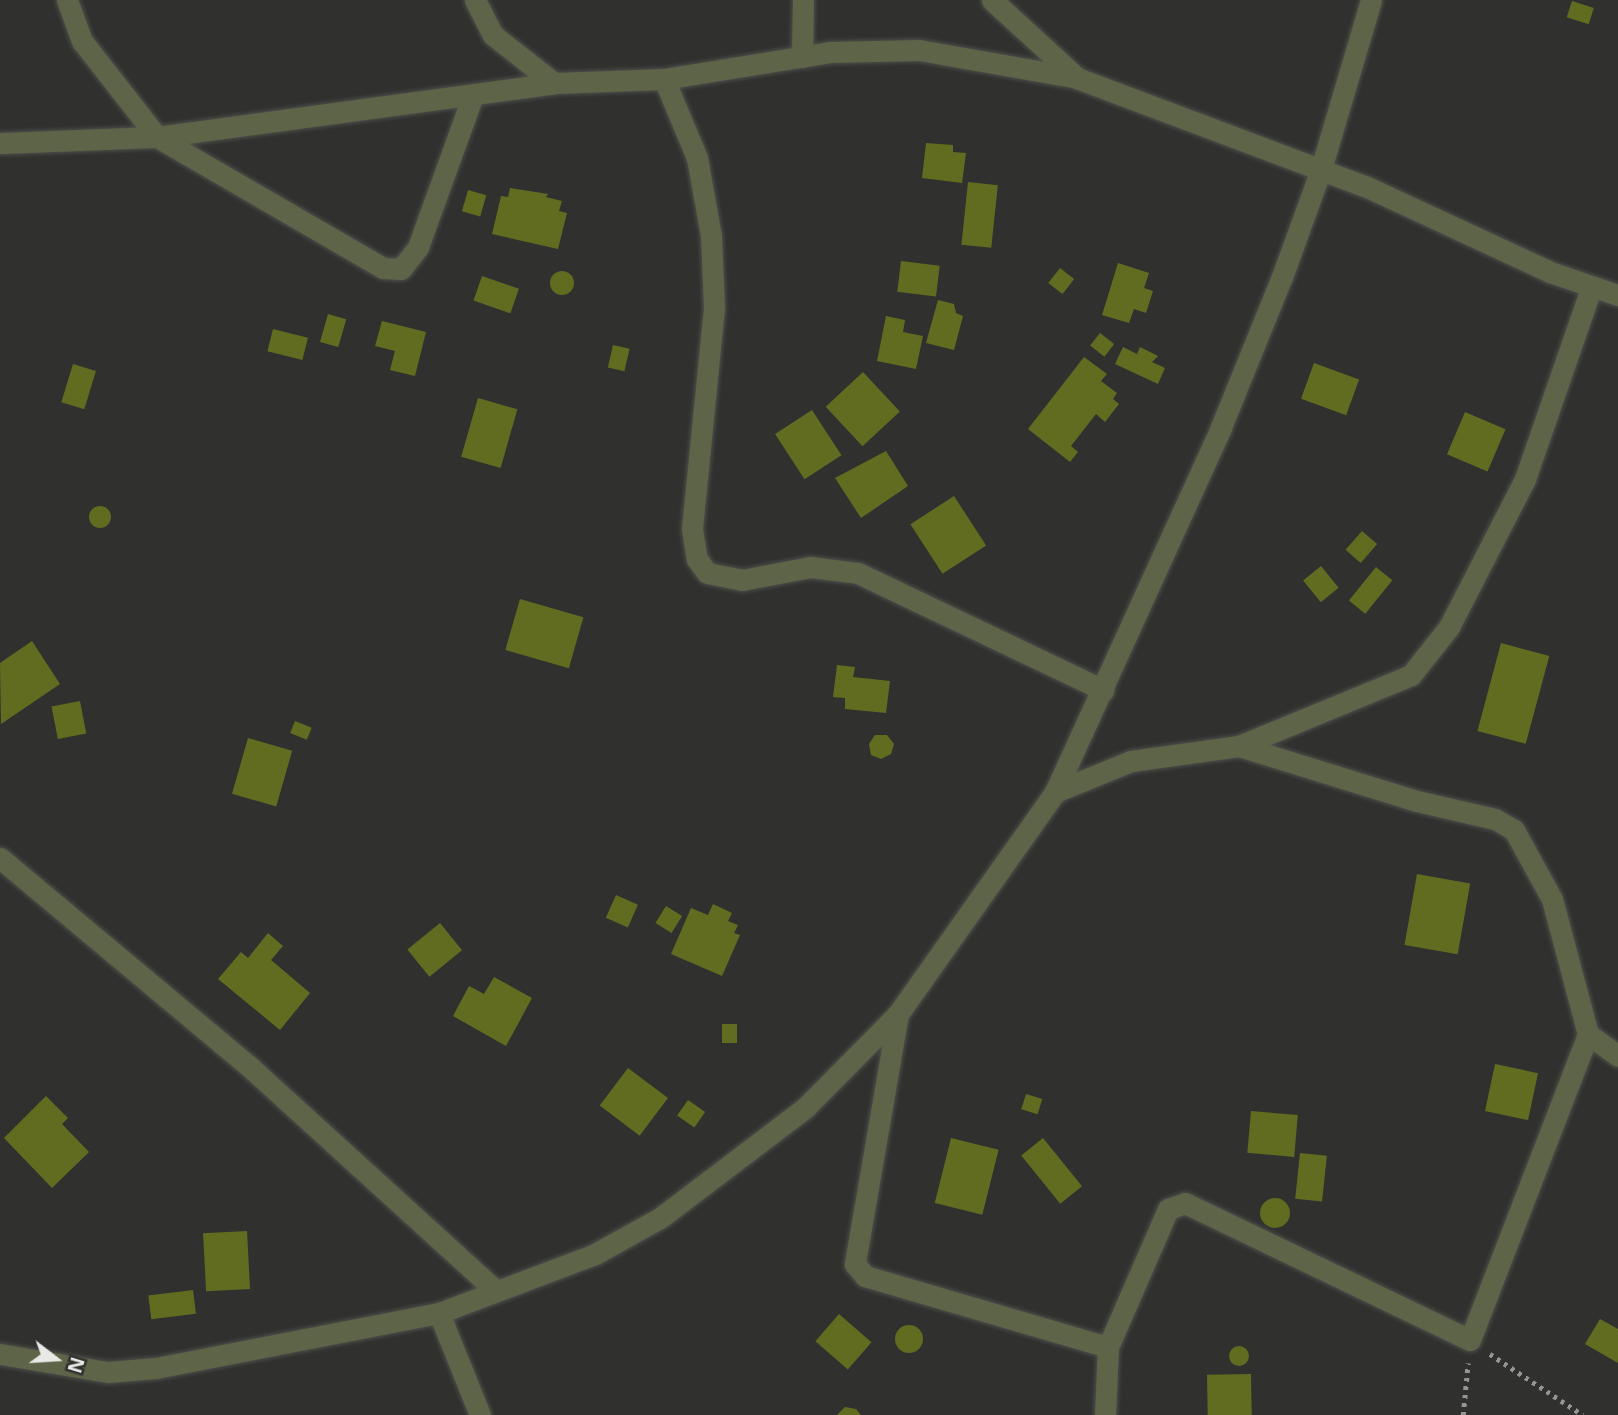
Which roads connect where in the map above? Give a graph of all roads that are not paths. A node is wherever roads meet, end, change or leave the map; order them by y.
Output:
1 (66, 0) edge
2 (475, 0) edge
3 (803, 0) edge
4 (992, 0) edge
5 (1371, 0) edge
6 (802, 57) junction
7 (1077, 78) junction
8 (664, 79) junction
9 (554, 83) junction
10 (473, 95) junction
11 (158, 137) junction
12 (0, 144) edge
13 (1321, 169) junction
14 (1591, 288) junction
15 (1618, 295) edge
16 (1103, 690) junction
17 (1239, 746) junction
18 (1055, 792) junction
19 (0, 858) edge
20 (898, 1014) junction
21 (1588, 1034) junction
22 (1618, 1056) edge
23 (496, 1291) junction
24 (439, 1314) junction
25 (1108, 1347) junction
26 (0, 1354) edge
27 (480, 1415) edge
28 (1105, 1415) edge

1 - 11 street
2 - 9 street
3 - 6 street
4 - 7 street
5 - 13 street
6 - 7 street
6 - 8 street
7 - 13 street
8 - 9 street
8 - 16 street
9 - 10 street
10 - 11 street
10 - 11 street
11 - 12 street
13 - 14 street
13 - 16 street
14 - 15 street
14 - 17 street
16 - 18 street
17 - 18 street
17 - 21 street
18 - 20 street
19 - 23 street
20 - 23 street
20 - 25 street
21 - 22 street
21 - 25 street
23 - 24 street
24 - 26 street
24 - 27 street
25 - 28 street

